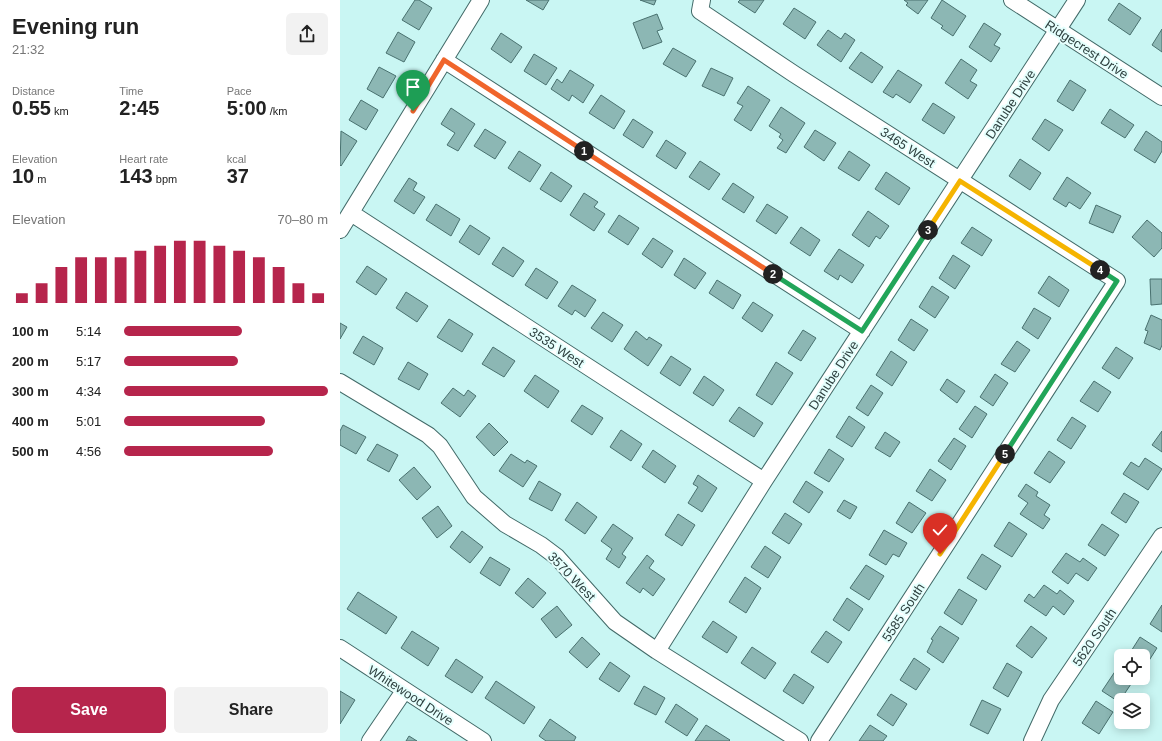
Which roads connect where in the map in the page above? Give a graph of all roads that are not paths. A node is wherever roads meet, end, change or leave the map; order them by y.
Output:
1 (481, 0) edge
2 (1012, 0) edge
3 (1077, 0) edge
4 (701, 6) edge
5 (1058, 30) junction
6 (444, 60) junction
7 (1162, 97) edge
8 (960, 181) junction
9 (351, 213) junction
10 (340, 230) edge
11 (1117, 281) joint
12 (862, 331) junction
13 (340, 382) edge
14 (764, 481) junction
15 (1162, 536) edge
16 (340, 648) edge
17 (657, 651) junction
18 (404, 691) junction
19 (370, 741) edge
20 (483, 741) edge
21 (800, 741) edge
22 (819, 741) edge
23 (1032, 741) edge

1 - 6 street
2 - 5 street, Ridgecrest Drive
3 - 5 street, Danube Drive
4 - 8 street, 3465 West
5 - 7 street, Ridgecrest Drive
5 - 8 street, Danube Drive
6 - 9 street
6 - 12 street
8 - 11 street, 3465 West
8 - 12 street, Danube Drive
9 - 10 street
9 - 14 street, 3535 West
11 - 22 street, 5585 South
12 - 14 street, Danube Drive
13 - 17 street, 3570 West
14 - 17 street, Danube Drive
15 - 23 street, 5620 South
16 - 18 street, Whitewood Drive
17 - 21 street, 3570 West
18 - 19 street
18 - 20 street, Whitewood Drive

